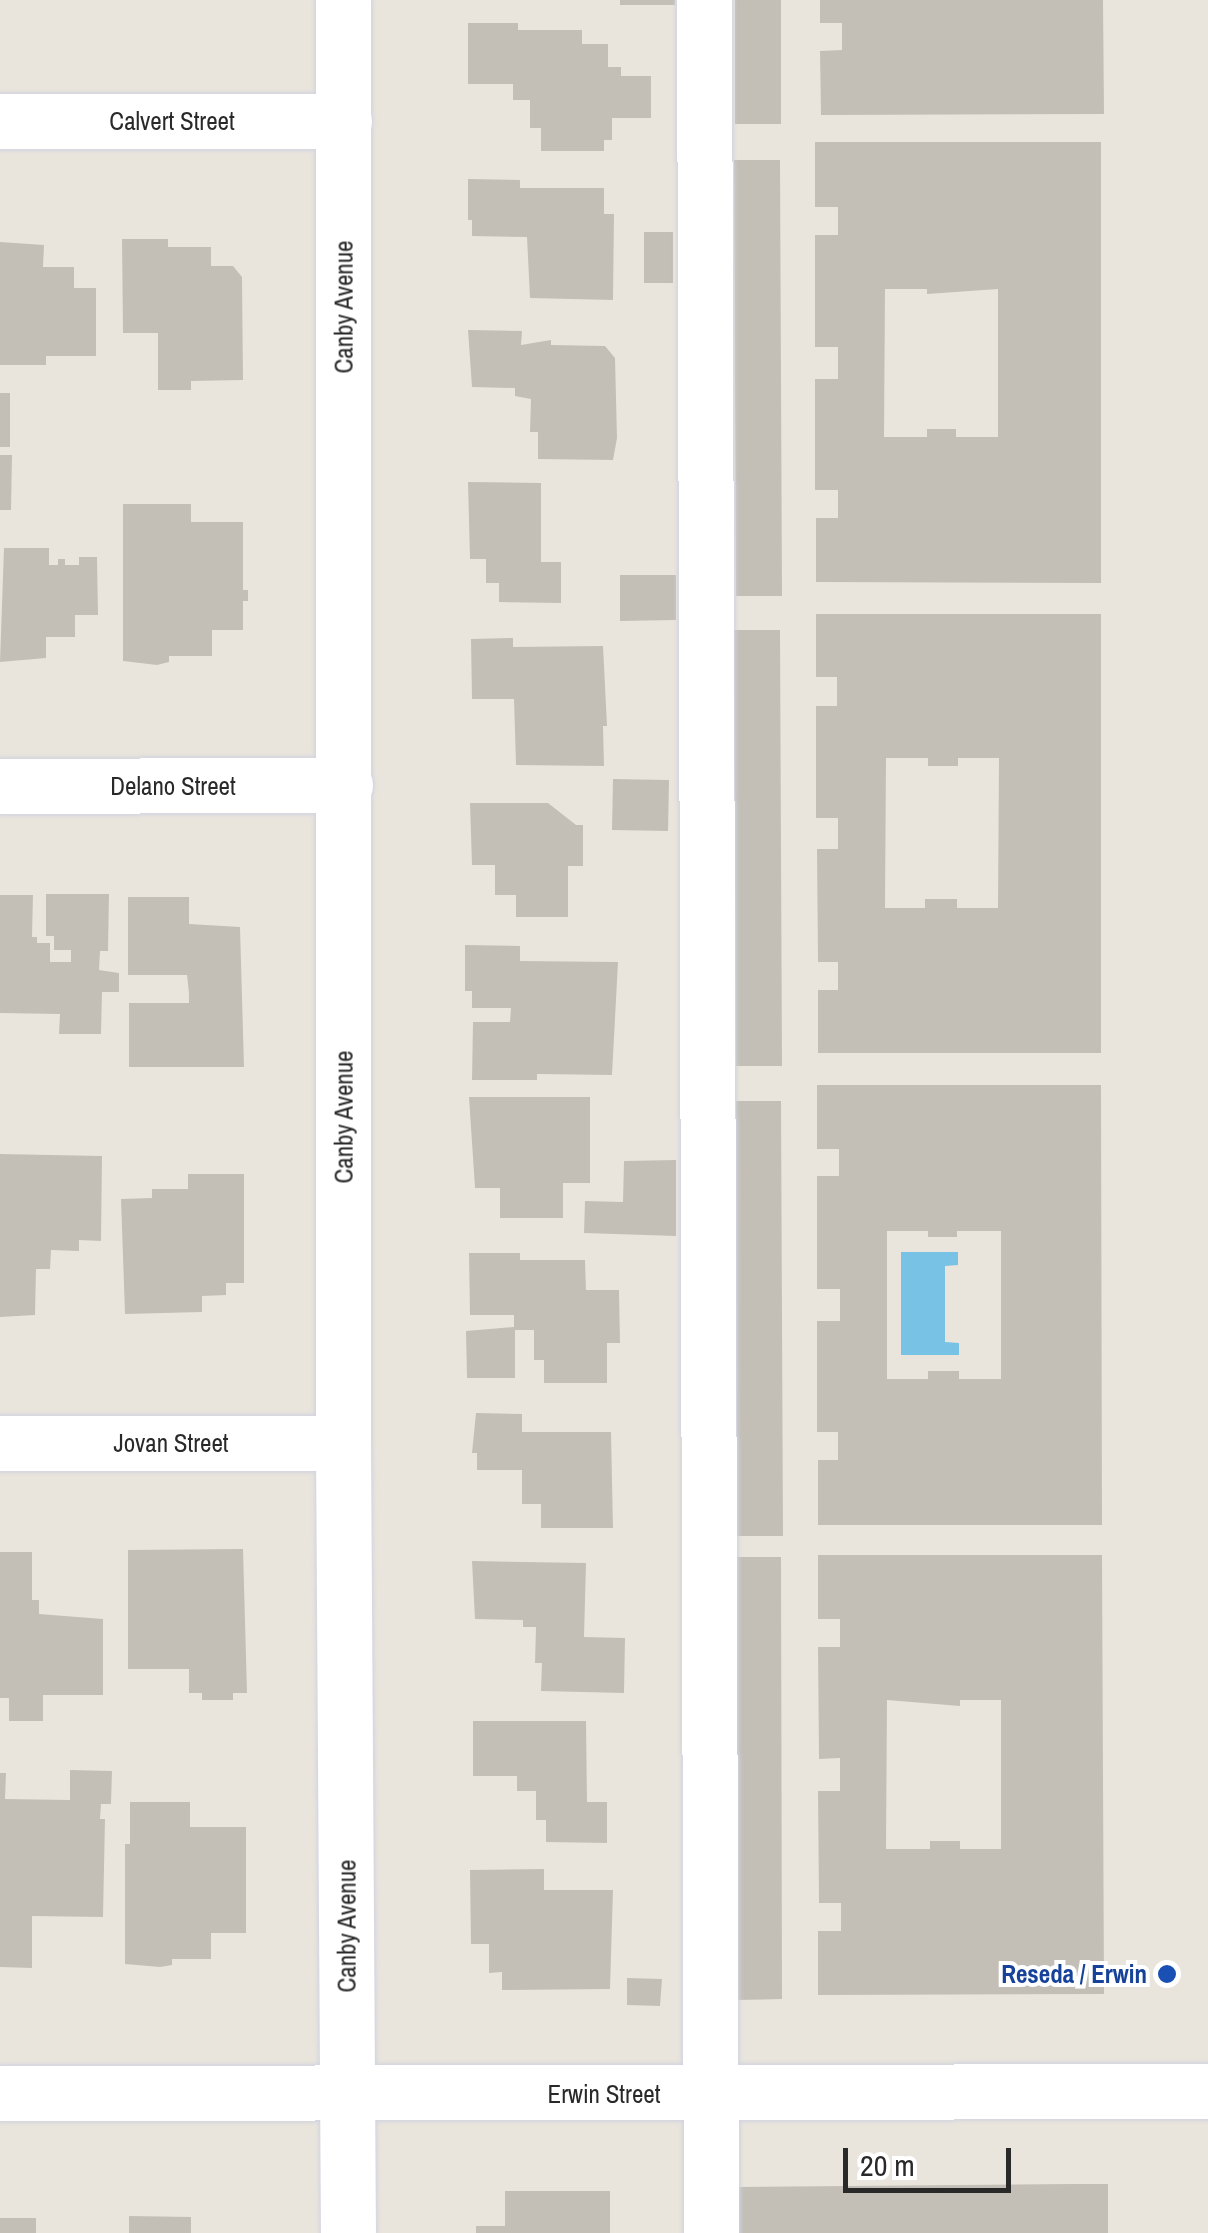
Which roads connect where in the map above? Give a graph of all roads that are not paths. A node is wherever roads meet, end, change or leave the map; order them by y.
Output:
1 (343, 0) edge
2 (704, 0) edge
3 (0, 121) edge
4 (344, 121) junction
5 (345, 785) junction
6 (0, 786) edge
7 (0, 1443) edge
8 (343, 1443) junction
9 (1208, 2091) edge
10 (0, 2093) edge
11 (348, 2093) junction
12 (711, 2094) junction
13 (348, 2233) edge
14 (711, 2233) edge

1 - 4 street, Canby Avenue
2 - 12 street
3 - 4 street, Calvert Street
4 - 5 street, Canby Avenue
5 - 6 street, Delano Street
5 - 8 street, Canby Avenue
7 - 8 street, Jovan Street
8 - 11 street, Canby Avenue
9 - 12 street, Erwin Street
10 - 11 street, Erwin Street
11 - 12 street, Erwin Street
11 - 13 street, Canby Avenue
12 - 14 street

